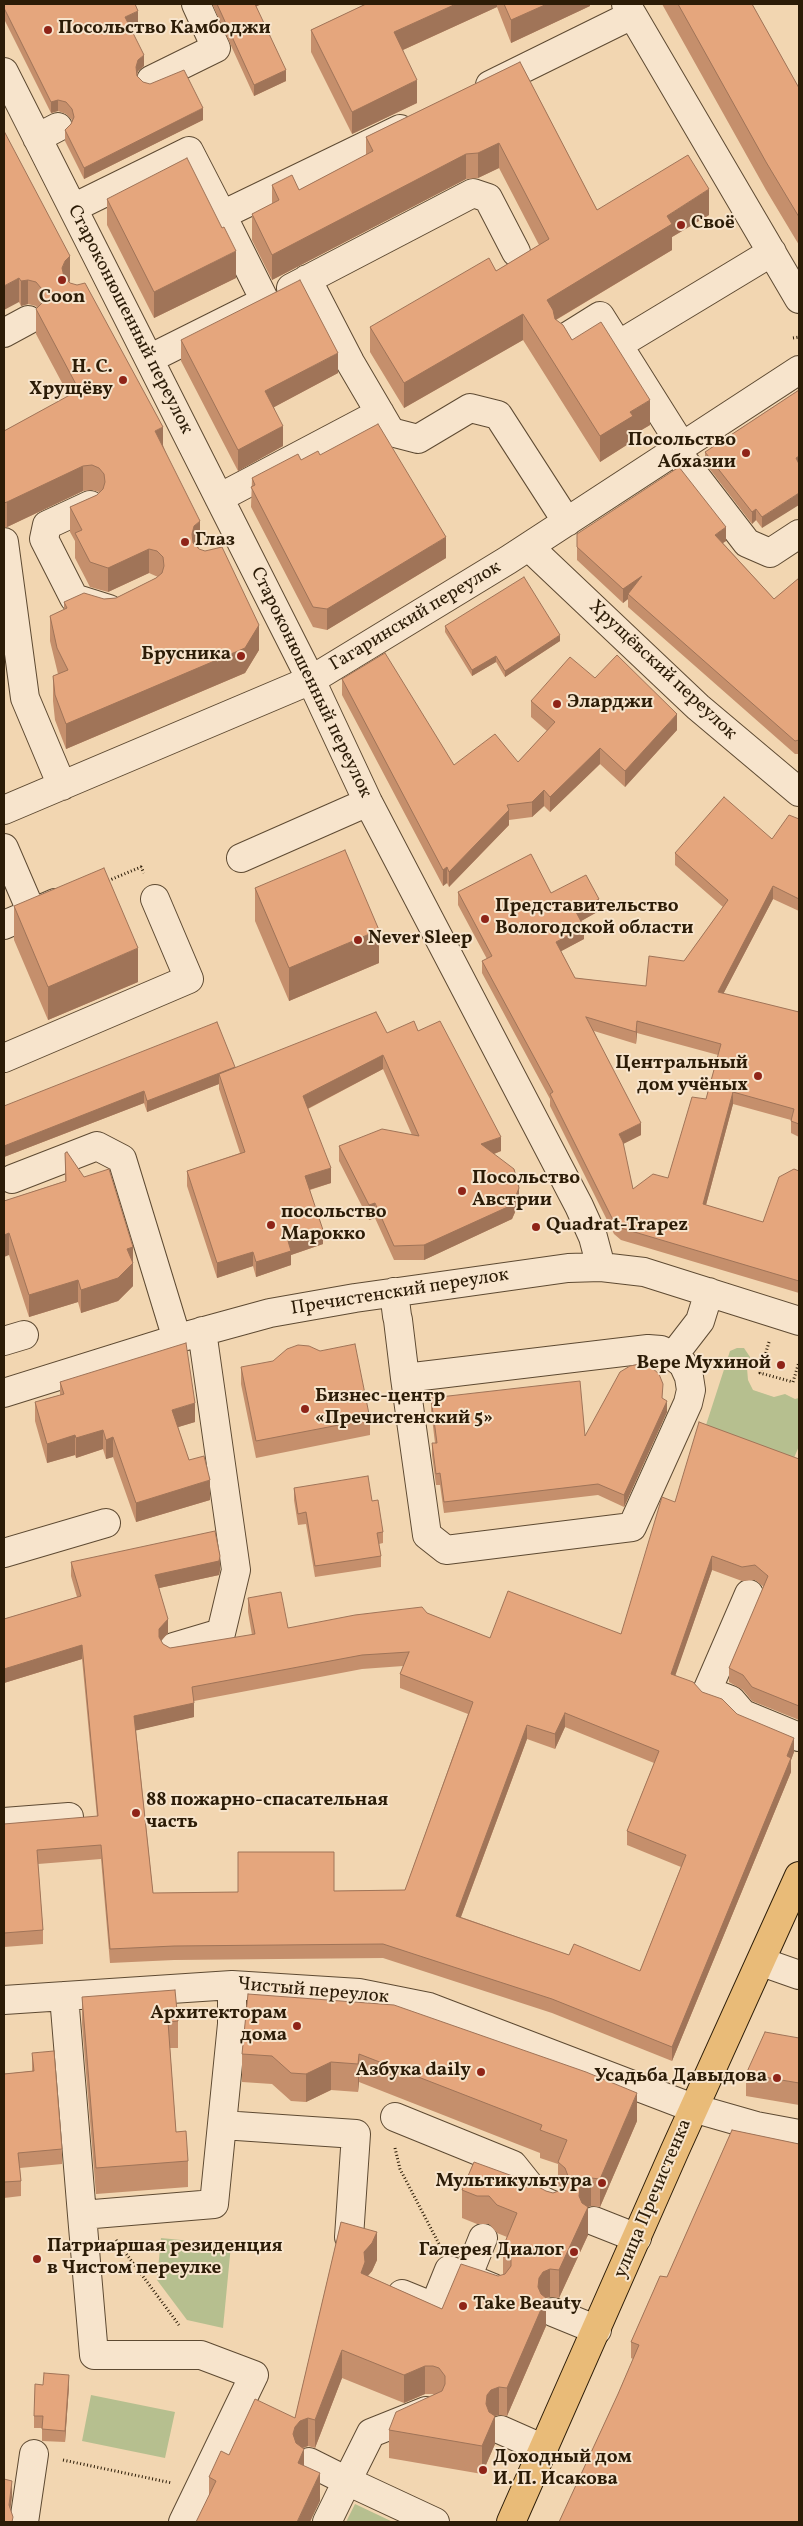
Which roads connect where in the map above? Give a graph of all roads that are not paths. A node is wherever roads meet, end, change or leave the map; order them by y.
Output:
1 (196, 4) edge
2 (629, 9) edge
3 (4, 72) edge
4 (152, 80) dead end
5 (464, 98) edge
6 (419, 119) edge
7 (73, 208) junction
8 (222, 215) junction
9 (516, 252) dead end
10 (772, 252) junction
11 (307, 280) junction
12 (799, 299) edge
13 (265, 301) junction
14 (28, 320) dead end
15 (4, 333) edge
16 (568, 336) edge
17 (618, 344) junction
18 (149, 359) junction
19 (799, 370) edge
20 (380, 413) junction
21 (680, 450) junction
22 (219, 498) junction
23 (90, 504) edge
24 (567, 522) junction
25 (799, 534) edge
26 (4, 542) edge
27 (529, 547) junction
28 (133, 597) edge
29 (311, 680) junction
30 (62, 786) junction
31 (799, 792) edge
32 (368, 802) junction
33 (4, 810) edge
34 (4, 848) edge
35 (242, 858) dead end
36 (78, 893) edge
37 (155, 899) road end
38 (32, 913) junction
39 (4, 925) edge
40 (4, 1058) edge
41 (12, 1179) dead end
42 (601, 1267) junction
43 (394, 1292) junction
44 (709, 1292) junction
45 (799, 1321) edge
46 (189, 1335) junction
47 (674, 1356) junction
48 (406, 1378) junction
49 (4, 1393) edge
50 (106, 1523) dead end
51 (4, 1553) edge
52 (749, 1594) dead end
53 (174, 1647) edge
54 (799, 1737) edge
55 (69, 1816) edge
56 (4, 1822) edge
57 (799, 1876) edge
58 (762, 1962) junction
59 (799, 1975) edge
60 (232, 1985) junction
61 (64, 1996) junction
62 (4, 2000) edge
63 (693, 2108) junction
64 (395, 2118) dead end
65 (222, 2125) junction
66 (799, 2134) edge
67 (552, 2205) edge
68 (89, 2214) junction
69 (594, 2222) dead end
70 (349, 2237) edge
71 (483, 2238) dead end
72 (637, 2238) junction
73 (467, 2278) junction
74 (379, 2285) edge
75 (496, 2289) edge
76 (553, 2312) dead end
77 (597, 2330) junction
78 (430, 2409) edge
79 (501, 2430) dead end
80 (544, 2449) junction
81 (34, 2454) road end
82 (309, 2462) dead end
83 (348, 2481) junction
84 (24, 2522) edge
85 (183, 2522) edge
86 (327, 2522) edge
87 (435, 2522) edge
88 (511, 2522) edge

1 - 4 street
2 - 5 street
2 - 10 street
3 - 7 street, Староконюшенный переулок
6 - 8 street
7 - 8 street
7 - 18 street, Староконюшенный переулок
8 - 13 street
9 - 11 street
10 - 12 street
10 - 17 street
11 - 13 street
11 - 20 street
13 - 18 street
14 - 15 street
16 - 17 street
17 - 21 street
18 - 22 street, Староконюшенный переулок
19 - 21 street, Гагаринский переулок
20 - 22 street
20 - 24 street
21 - 24 street, Гагаринский переулок
21 - 25 street
22 - 29 street, Староконюшенный переулок
23 - 28 street
24 - 27 street, Гагаринский переулок
26 - 30 street
27 - 29 street, Гагаринский переулок
27 - 31 street, Хрущёвский переулок
29 - 30 street, Гагаринский переулок
29 - 32 street, Староконюшенный переулок
30 - 33 street, Гагаринский переулок
32 - 35 street
32 - 42 street, Староконюшенный переулок
34 - 38 street
36 - 38 street
37 - 40 street
38 - 39 street
41 - 46 street
42 - 43 street, Пречистенский переулок
42 - 44 street, Пречистенский переулок
43 - 46 street, Пречистенский переулок
43 - 48 street
44 - 45 street, Пречистенский переулок
44 - 47 street
46 - 49 street, Пречистенский переулок
46 - 53 street
47 - 48 street
47 - 48 street
50 - 51 street
52 - 54 street
55 - 56 street
57 - 58 main road, улица Пречистенка
58 - 59 street
58 - 63 main road, улица Пречистенка
60 - 61 street, Чистый переулок
60 - 63 street, Чистый переулок
60 - 65 street
61 - 62 street, Чистый переулок
61 - 68 street
63 - 66 street, Чистый переулок
63 - 72 main road, улица Пречистенка
64 - 67 street
65 - 68 street
65 - 70 street
68 - 85 street
69 - 72 street
71 - 73 street
72 - 77 main road, улица Пречистенка
73 - 74 street
73 - 75 street
76 - 77 street
77 - 80 main road, улица Пречистенка
78 - 83 street
79 - 80 street
80 - 88 main road, улица Пречистенка
81 - 84 street
82 - 83 street
83 - 86 street
83 - 87 street

